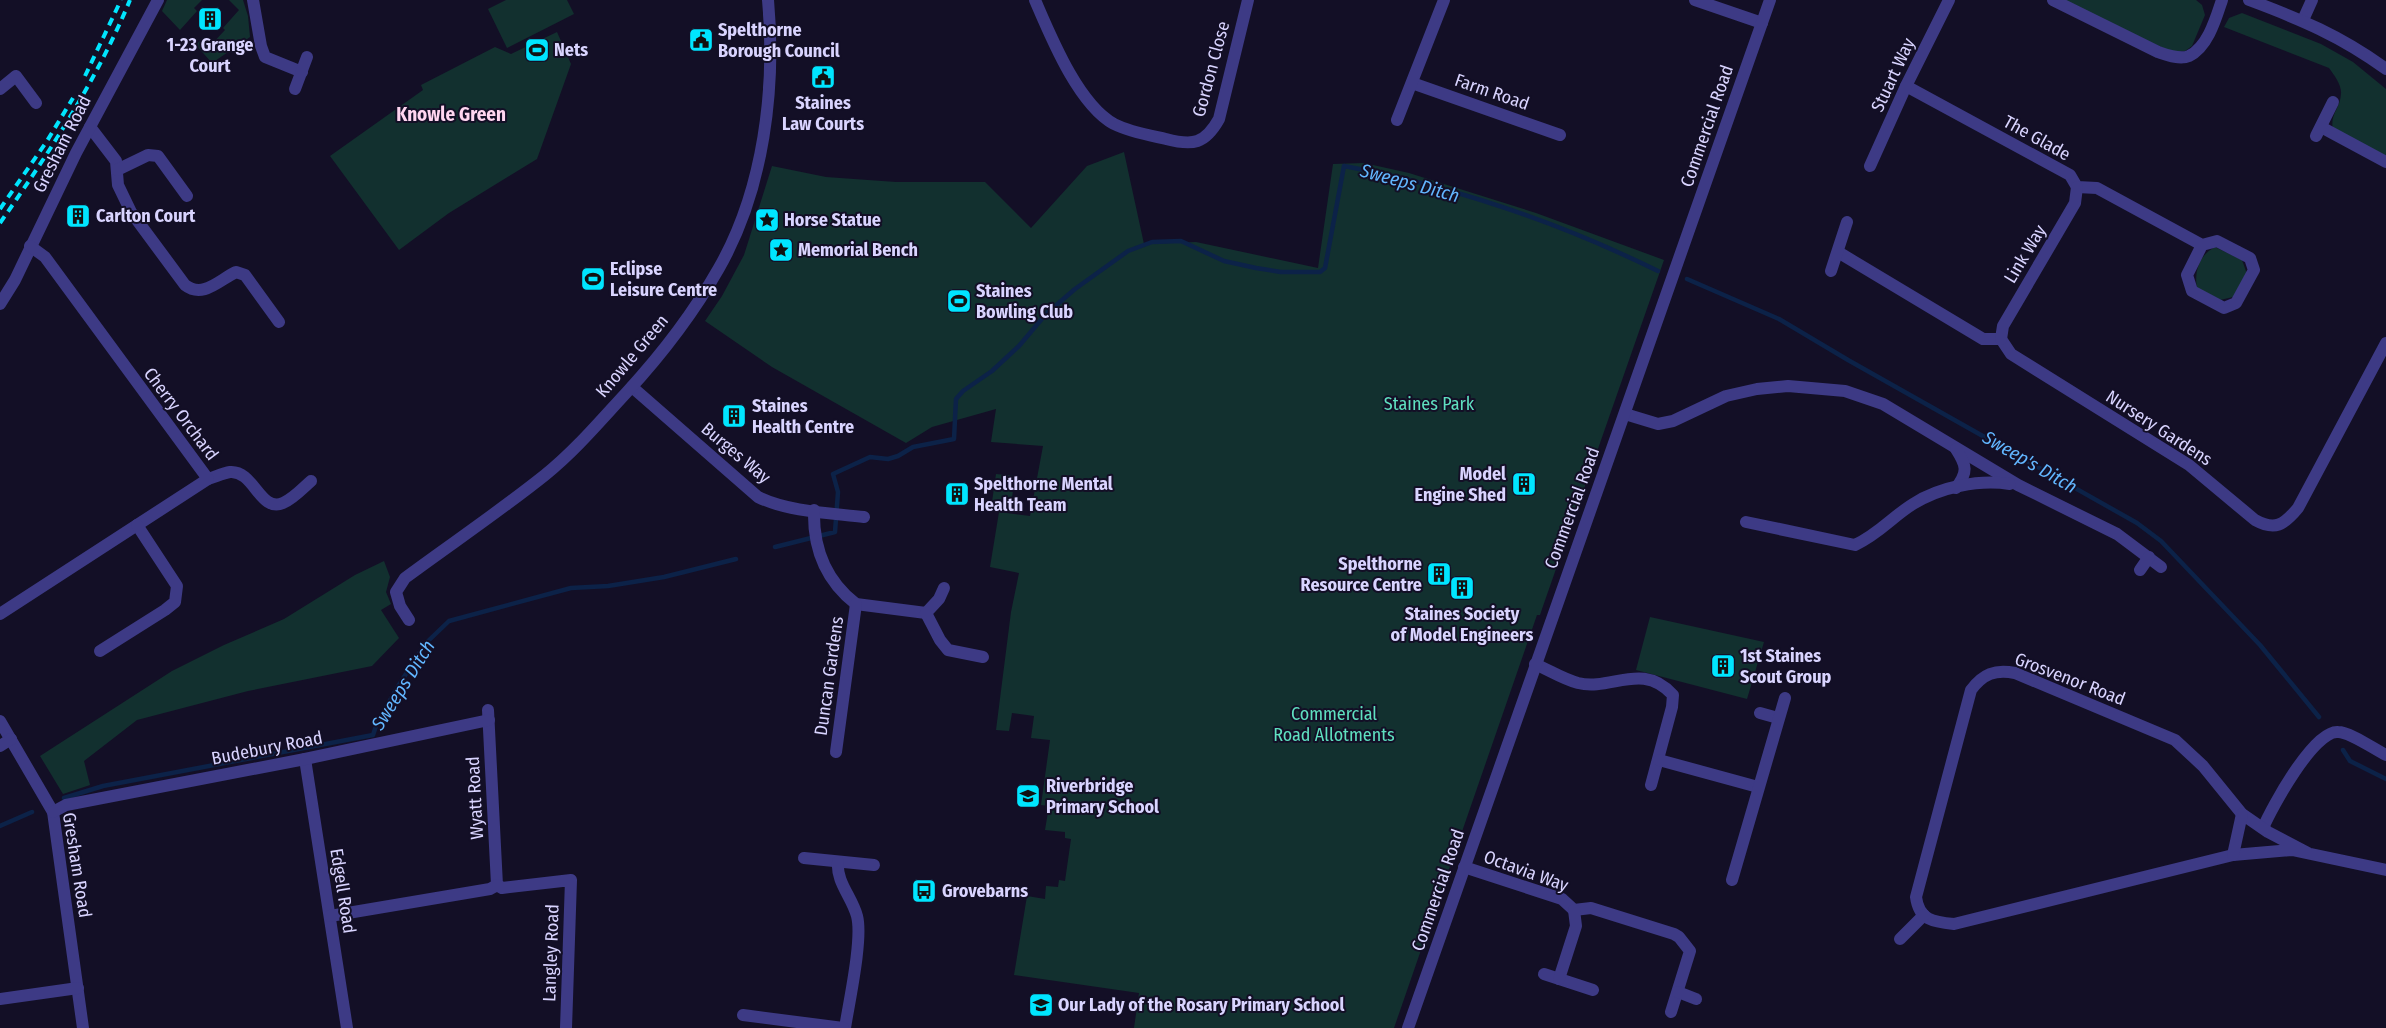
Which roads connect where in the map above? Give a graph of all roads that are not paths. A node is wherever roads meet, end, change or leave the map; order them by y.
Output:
1 (158, 0) edge
2 (253, 0) edge
3 (768, 0) edge
4 (1035, 0) edge
5 (1248, 0) edge
6 (1444, 0) edge
7 (1695, 0) edge
8 (1770, 0) edge
9 (1949, 0) edge
10 (2053, 0) edge
11 (2222, 0) edge
12 (2249, 0) edge
13 (2312, 0) edge
14 (2303, 20) junction
15 (1762, 23) junction
16 (307, 57) dead end
17 (2386, 68) edge
18 (302, 72) junction
19 (1412, 83) junction
20 (1906, 86) junction
21 (295, 88) dead end
22 (0, 89) edge
23 (2333, 102) dead end
24 (36, 103) dead end
25 (1396, 120) dead end
26 (90, 126) junction
27 (1560, 135) dead end
28 (2386, 162) edge
29 (1870, 166) dead end
30 (117, 170) junction
31 (2077, 187) junction
32 (187, 196) dead end
33 (1847, 222) dead end
34 (30, 246) junction
35 (2202, 246) junction
36 (1838, 252) junction
37 (1831, 271) dead end
38 (0, 304) edge
39 (279, 322) dead end
40 (2001, 339) junction
41 (2386, 343) edge
42 (632, 387) junction
43 (1625, 414) junction
44 (1955, 448) junction
45 (208, 479) junction
46 (311, 481) dead end
47 (2018, 486) junction
48 (1956, 488) junction
49 (814, 510) junction
50 (859, 516) dead end
51 (1746, 522) dead end
52 (137, 525) junction
53 (2150, 557) junction
54 (2162, 567) dead end
55 (2140, 570) dead end
56 (944, 588) dead end
57 (856, 604) junction
58 (926, 612) junction
59 (0, 614) edge
60 (410, 620) dead end
61 (100, 651) dead end
62 (984, 656) dead end
63 (1535, 664) junction
64 (1784, 698) dead end
65 (1760, 713) dead end
66 (489, 715) joint
67 (1778, 718) junction
68 (0, 721) edge
69 (11, 739) junction
70 (0, 746) edge
71 (836, 752) dead end
72 (2386, 755) edge
73 (305, 759) junction
74 (1659, 760) junction
75 (1651, 785) dead end
76 (1758, 787) junction
77 (53, 812) junction
78 (2242, 814) junction
79 (2263, 828) junction
80 (2308, 853) junction
81 (2233, 855) junction
82 (804, 858) dead end
83 (838, 862) junction
84 (874, 865) dead end
85 (1464, 867) junction
86 (2386, 870) edge
87 (1732, 880) dead end
88 (497, 885) junction
89 (1574, 910) junction
90 (1924, 915) junction
91 (330, 916) junction
92 (1900, 939) dead end
93 (1544, 974) dead end
94 (1559, 979) junction
95 (78, 988) junction
96 (1593, 990) dead end
97 (1678, 992) junction
98 (1696, 998) dead end
99 (0, 999) edge
100 (1671, 1012) dead end
101 (742, 1015) dead end
102 (83, 1028) edge
103 (347, 1028) edge
104 (566, 1028) edge
105 (844, 1028) edge
106 (1408, 1028) edge

1 - 26 street, Gresham Road
2 - 18 street
3 - 42 street, Knowle Green
4 - 5 street, Gordon Close
6 - 19 street
7 - 15 street
8 - 15 street, Commercial Road
9 - 20 street, Stuart Way
10 - 11 street
12 - 14 street
13 - 14 street
14 - 17 street
15 - 43 street, Commercial Road
16 - 18 street
18 - 21 street
19 - 25 street
19 - 27 street, Farm Road
20 - 29 street, Stuart Way
20 - 31 street, The Glade
22 - 24 street
23 - 28 street
26 - 30 street
26 - 34 street, Gresham Road
30 - 32 street
30 - 39 street
31 - 35 street, The Glade
31 - 40 street, Link Way
33 - 36 street
34 - 38 street, Gresham Road
34 - 45 street, Cherry Orchard
35 - 35 street
36 - 37 street
36 - 40 street
40 - 41 street, Nursery Gardens
42 - 49 street, Burges Way
42 - 60 street, Knowle Green
43 - 44 street
43 - 63 street, Commercial Road
44 - 47 street
44 - 48 street
45 - 46 street
45 - 52 street, Cherry Orchard
47 - 48 street
47 - 53 street
48 - 51 street
49 - 50 street, Burges Way
49 - 57 street, Duncan Gardens
52 - 59 street, Cherry Orchard
52 - 61 street
53 - 54 street
53 - 55 street
56 - 58 street
57 - 58 street, Duncan Gardens
57 - 71 street, Duncan Gardens
58 - 62 street
63 - 74 street
63 - 85 street, Commercial Road
64 - 67 street
65 - 67 street
66 - 73 street, Budebury Road
66 - 88 street, Wyatt Road
67 - 76 street
68 - 69 street, Gresham Road
69 - 70 street
69 - 77 street, Gresham Road
72 - 79 street
73 - 77 street, Budebury Road
73 - 91 street, Edgell Road
74 - 75 street
74 - 76 street
76 - 87 street
77 - 95 street, Gresham Road
78 - 79 street, Grosvenor Road
78 - 81 street
78 - 90 street, Grosvenor Road
79 - 80 street, Grosvenor Road
80 - 81 street, Grosvenor Road
80 - 86 street, Grosvenor Road
81 - 90 street, Grosvenor Road
82 - 83 street
83 - 84 street
83 - 105 street
85 - 89 street, Octavia Way
85 - 106 street, Commercial Road
88 - 91 street
88 - 104 street, Langley Road
89 - 94 street, Octavia Way
89 - 97 street, Octavia Way
90 - 92 street
91 - 103 street, Edgell Road
93 - 94 street
94 - 96 street
95 - 99 street
95 - 102 street, Gresham Road
97 - 98 street
97 - 100 street, Octavia Way
101 - 105 street

